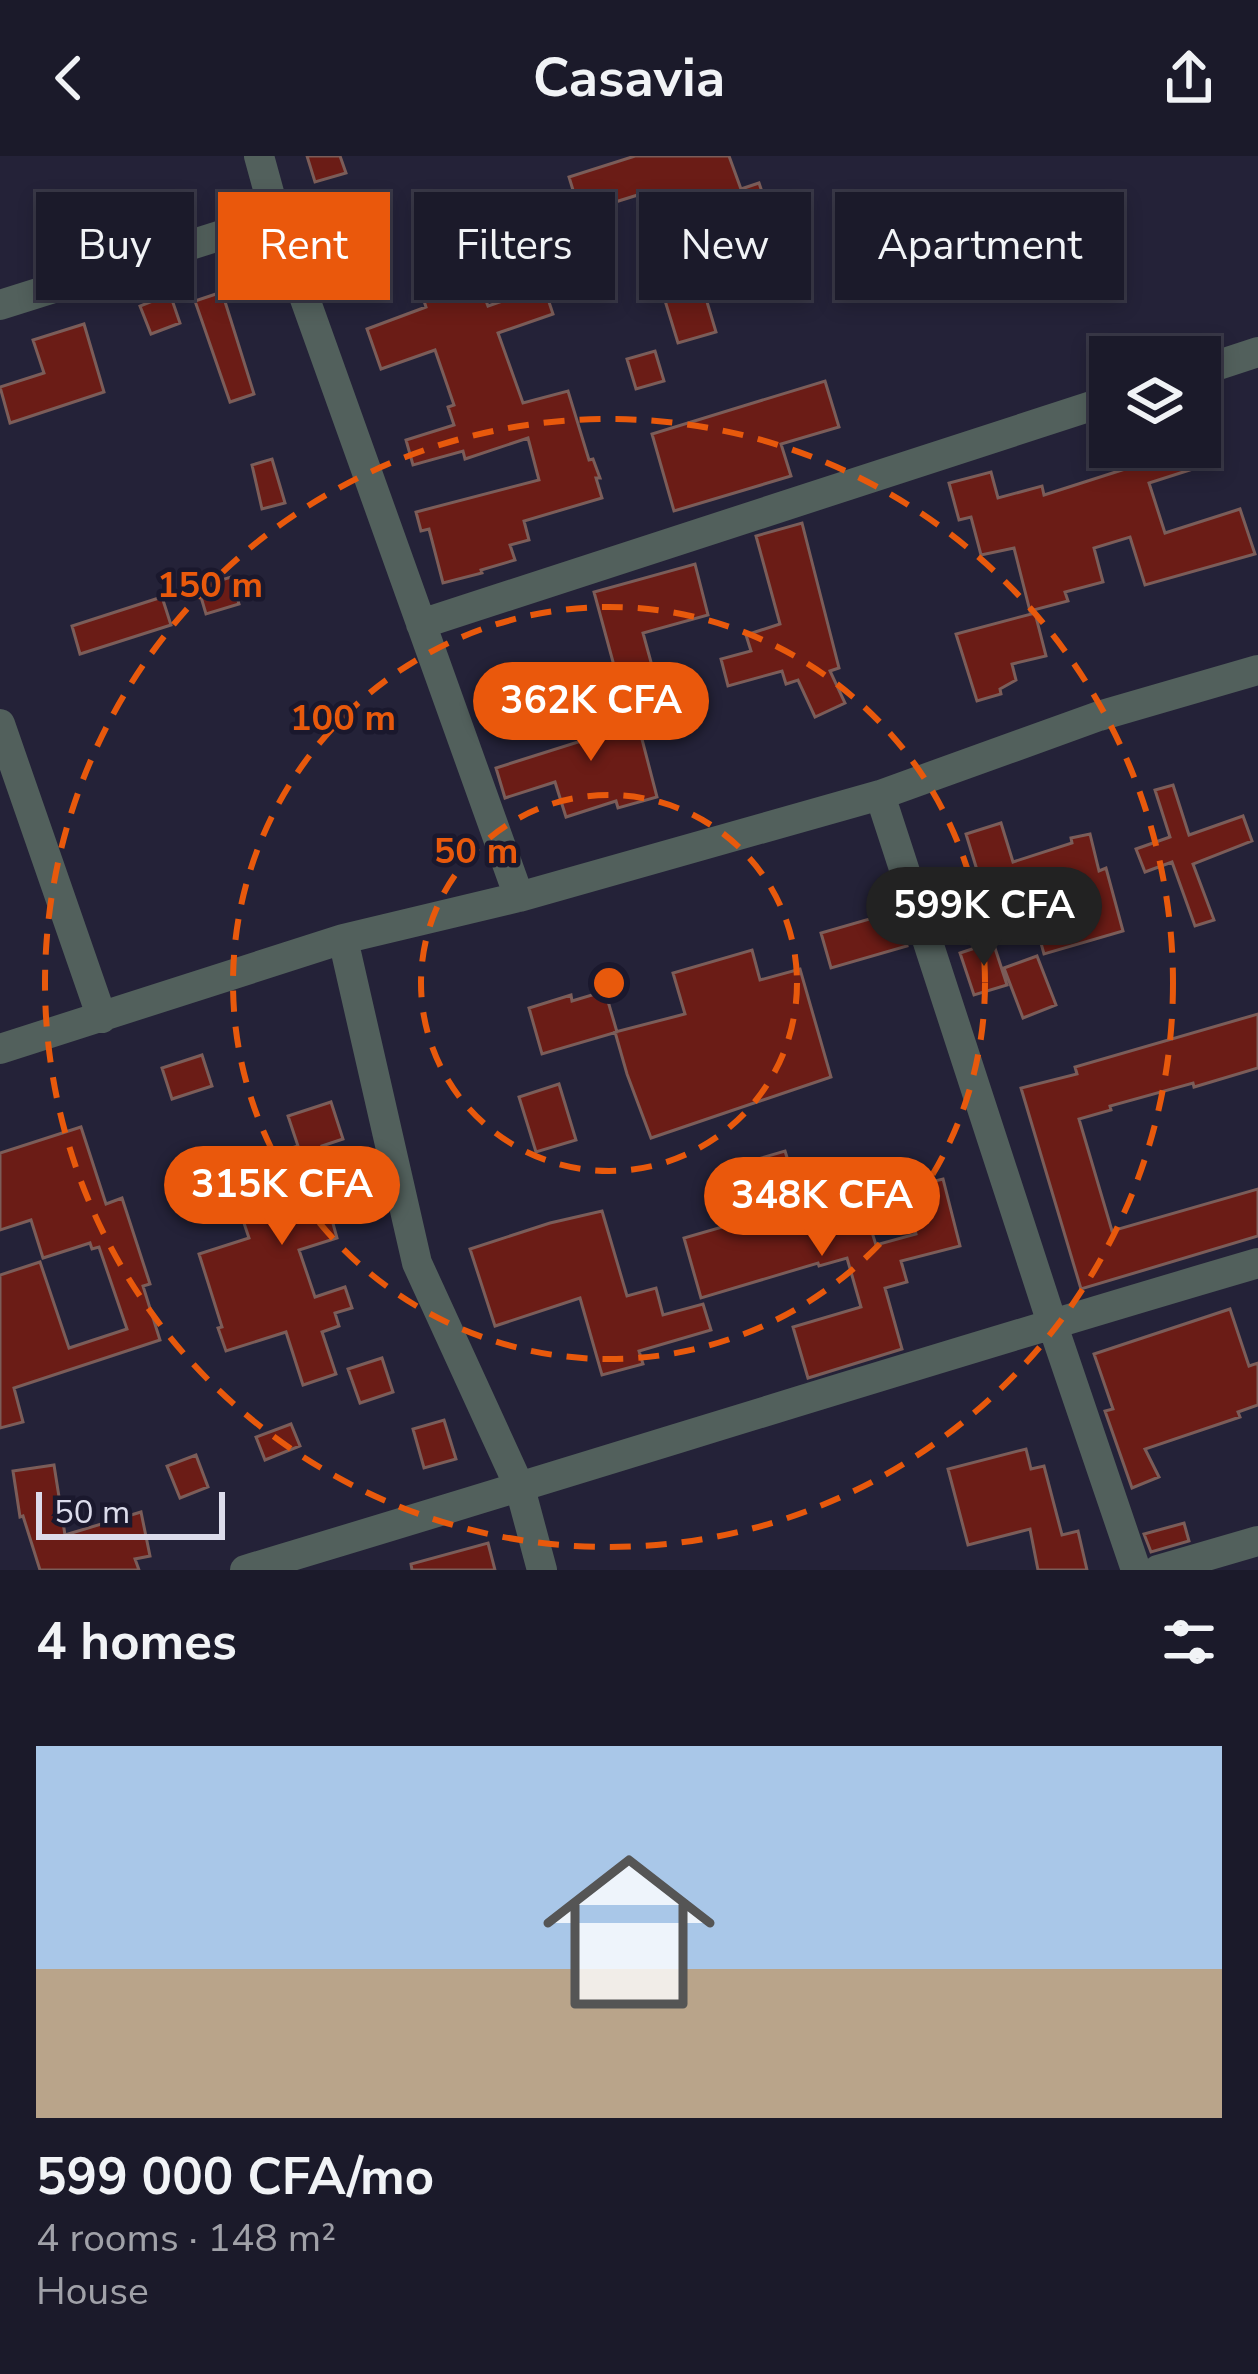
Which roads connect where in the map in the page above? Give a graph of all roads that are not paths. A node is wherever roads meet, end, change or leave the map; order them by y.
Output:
1 (259, 156) edge
2 (269, 192) edge
3 (218, 236) edge
4 (305, 300) edge
5 (0, 305) edge
6 (1258, 352) edge
7 (1221, 364) edge
8 (1089, 407) edge
9 (421, 624) junction
10 (1258, 670) edge
11 (0, 724) edge
12 (880, 794) junction
13 (519, 897) junction
14 (344, 939) junction
15 (101, 1018) junction
16 (0, 1049) edge
17 (1258, 1263) edge
18 (1052, 1323) junction
19 (520, 1488) junction
20 (1258, 1541) edge
21 (245, 1570) edge
22 (542, 1570) edge
23 (1136, 1570) edge
24 (1158, 1570) edge

1 - 2 street
3 - 5 street
4 - 9 street
6 - 7 street
8 - 9 street
9 - 13 street
10 - 12 street
11 - 15 street
12 - 13 street
12 - 18 street
13 - 14 street
14 - 15 street
14 - 19 street
15 - 16 street
17 - 18 street
18 - 19 street
18 - 23 street
19 - 21 street
19 - 22 street
20 - 24 street

